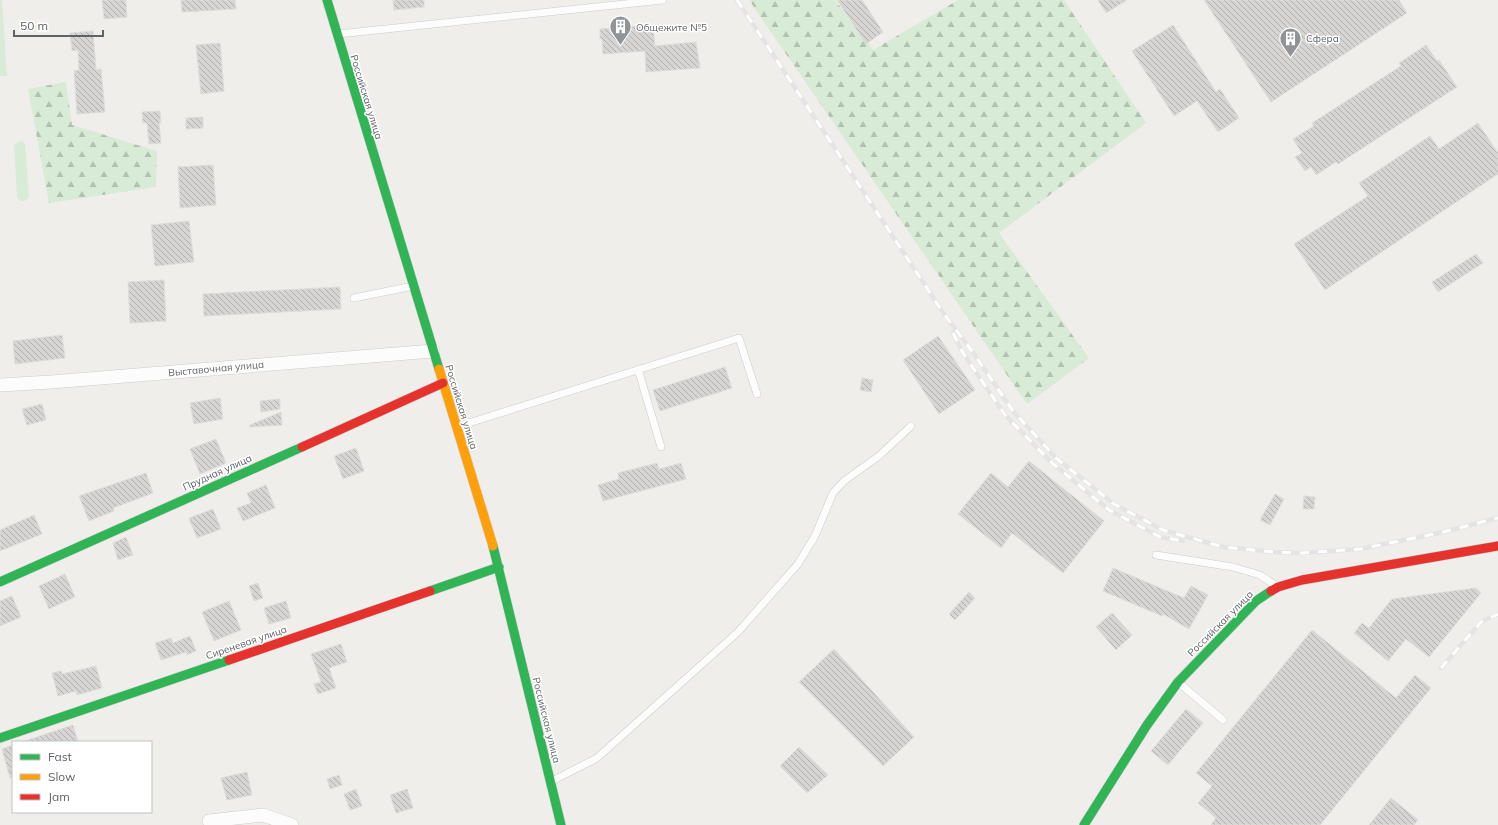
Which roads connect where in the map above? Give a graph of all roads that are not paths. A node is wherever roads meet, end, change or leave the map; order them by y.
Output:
1 (327, 0) edge
2 (664, 0) edge
3 (337, 34) junction
4 (413, 286) junction
5 (354, 298) dead end
6 (433, 351) junction
7 (638, 369) junction
8 (443, 383) junction
9 (0, 385) edge
10 (757, 394) dead end
11 (911, 426) dead end
12 (456, 427) junction
13 (661, 447) dead end
14 (1498, 546) edge
15 (1156, 555) dead end
16 (499, 567) junction
17 (0, 582) edge
18 (1278, 587) junction
19 (1178, 682) junction
20 (1223, 720) dead end
21 (0, 738) edge
22 (551, 782) junction
23 (208, 821) dead end
24 (292, 825) edge
25 (561, 825) edge
26 (1084, 825) edge

1 - 3 street, Российская улица
2 - 3 lane
3 - 4 street, Российская улица
4 - 5 lane
4 - 6 street, Российская улица
6 - 8 street, Российская улица
6 - 9 street, Выставочная улица
7 - 10 lane
7 - 12 lane
7 - 13 lane
8 - 12 street, Российская улица
8 - 17 street, Прудная улица
11 - 22 lane
12 - 16 street, Российская улица
14 - 18 street, Российская улица
15 - 18 lane
16 - 21 street, Сиреневая улица
16 - 22 street, Российская улица
18 - 19 street, Российская улица
19 - 20 lane
19 - 26 street, Российская улица
22 - 25 street, Российская улица
23 - 24 street

